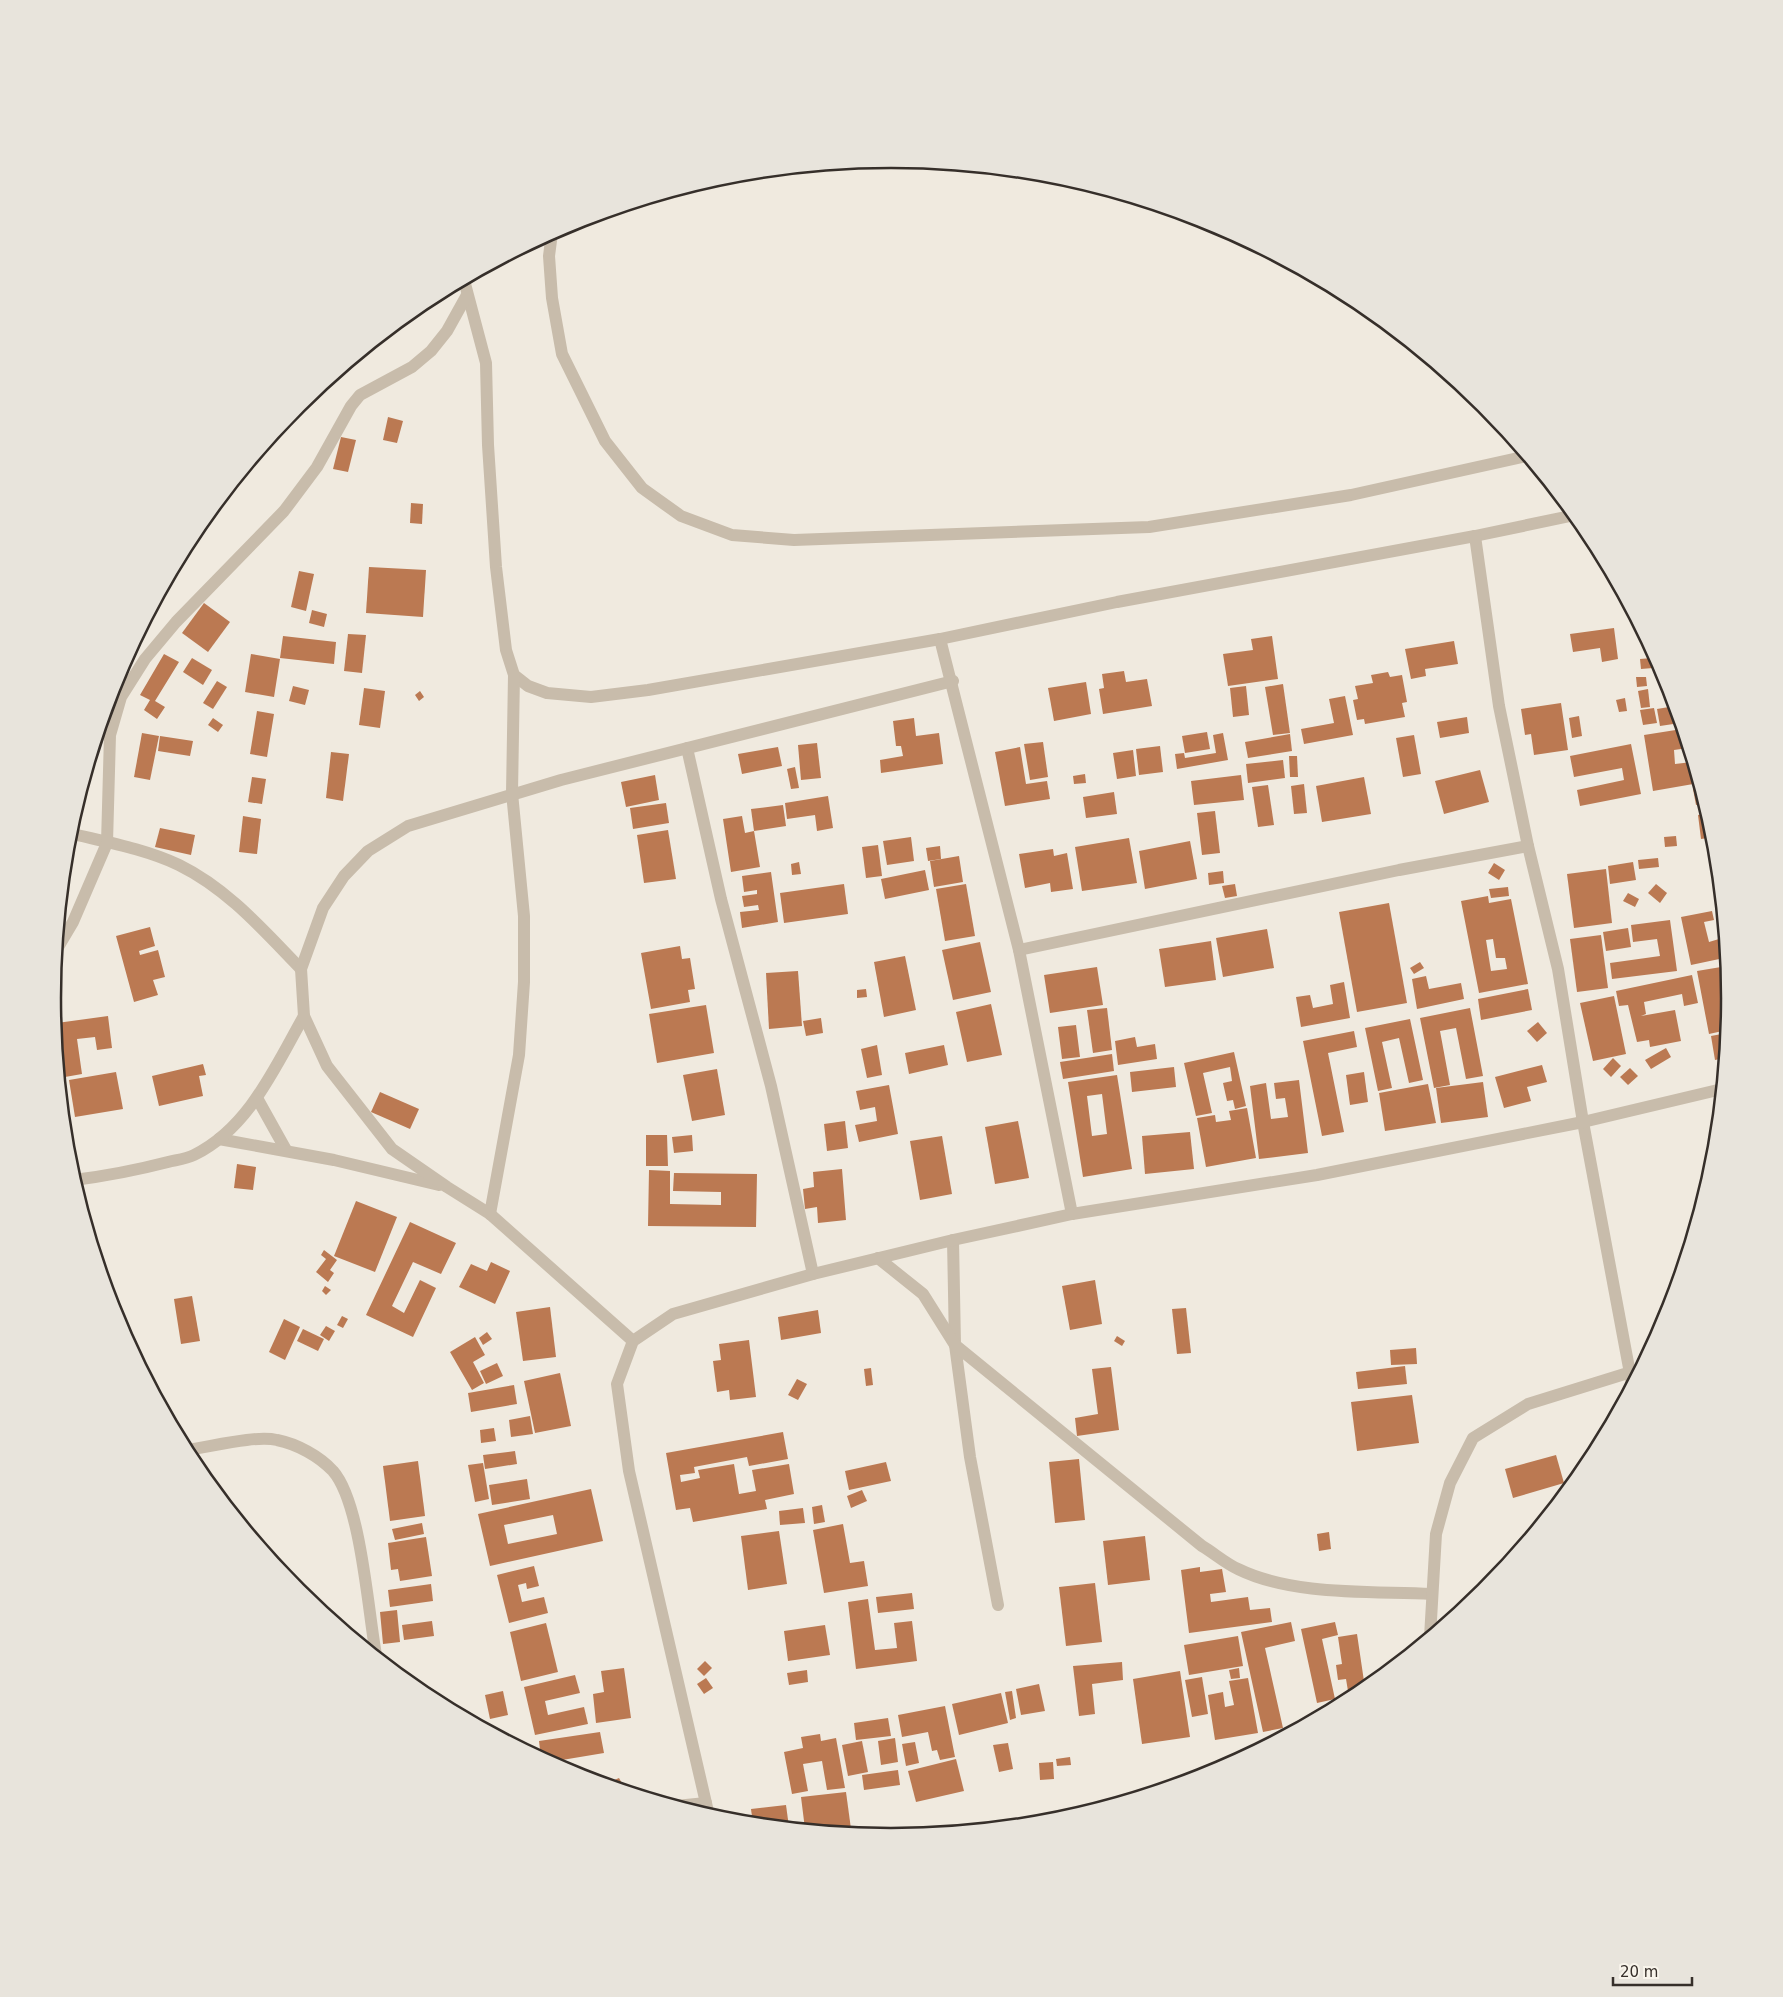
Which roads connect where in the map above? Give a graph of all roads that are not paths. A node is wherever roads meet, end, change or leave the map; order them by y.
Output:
1 (551, 242) edge
2 (465, 286) edge
3 (467, 295) junction
4 (1521, 457) edge
5 (1567, 516) edge
6 (1475, 536) junction
7 (940, 639) junction
8 (514, 675) junction
9 (953, 681) junction
10 (687, 748) junction
11 (512, 793) junction
12 (77, 835) edge
13 (107, 843) junction
14 (1528, 846) junction
15 (64, 938) edge
16 (1019, 950) junction
17 (301, 970) junction
18 (304, 1016) junction
19 (1717, 1090) edge
20 (257, 1098) junction
21 (1583, 1122) junction
22 (219, 1139) junction
23 (286, 1150) junction
24 (82, 1179) edge
25 (447, 1187) junction
26 (490, 1214) junction
27 (1072, 1214) junction
28 (953, 1240) junction
29 (878, 1258) junction
30 (814, 1274) junction
31 (633, 1341) junction
32 (955, 1346) junction
33 (1631, 1375) edge
34 (1629, 1379) edge
35 (194, 1449) edge
36 (1431, 1594) junction
37 (998, 1606) dead end
38 (1430, 1630) edge
39 (375, 1648) edge
40 (707, 1807) edge

1 - 4 street
2 - 3 street
3 - 8 street
3 - 13 street
5 - 6 street
6 - 7 street
6 - 14 street
7 - 8 street
7 - 9 street
8 - 11 street
9 - 10 street
9 - 16 street
10 - 11 street
10 - 30 street
11 - 17 street
11 - 26 street
12 - 13 street
13 - 15 street
13 - 17 street
14 - 16 street
14 - 21 street
16 - 27 street
17 - 18 street
18 - 20 street
18 - 25 street
19 - 21 street
20 - 22 street
20 - 23 street
21 - 27 street
21 - 33 street
22 - 23 street
22 - 24 street
23 - 25 street
25 - 26 street
26 - 31 street
27 - 28 street
28 - 29 street
28 - 32 street
29 - 30 street
29 - 32 street
30 - 31 street
31 - 40 street
32 - 36 street
32 - 37 street
34 - 36 street
35 - 39 street
36 - 38 street

